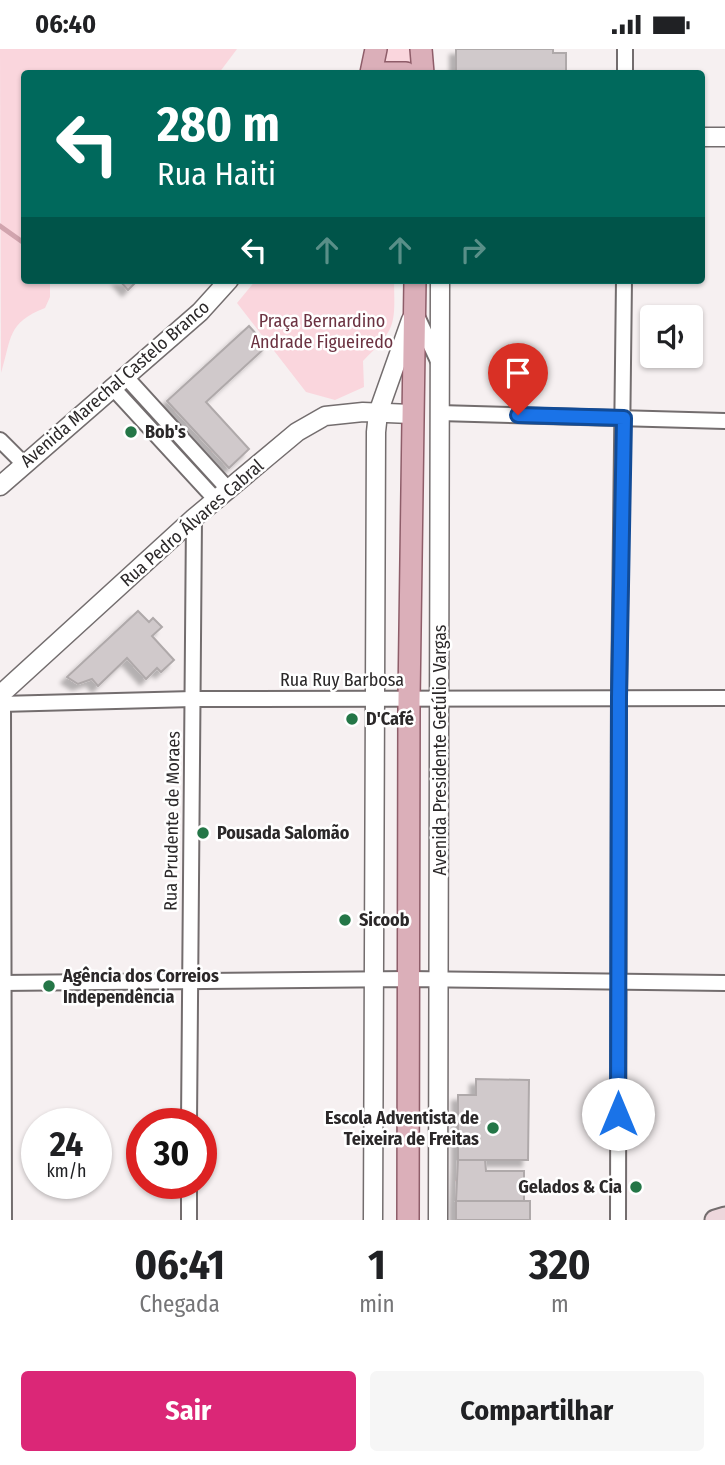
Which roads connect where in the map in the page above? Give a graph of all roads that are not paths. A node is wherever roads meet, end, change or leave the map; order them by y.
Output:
1 (376, 49) edge
2 (421, 49) edge
3 (625, 49) edge
4 (372, 70) edge
5 (423, 70) edge
6 (625, 70) edge
7 (705, 137) edge
8 (725, 137) edge
9 (225, 284) edge
10 (415, 284) edge
11 (440, 284) edge
12 (624, 284) edge
13 (414, 310) junction
14 (440, 364) junction
15 (118, 381) junction
16 (439, 412) junction
17 (378, 413) junction
18 (411, 414) junction
19 (624, 418) junction
20 (725, 421) edge
21 (0, 440) edge
22 (24, 464) junction
23 (0, 486) edge
24 (222, 495) junction
25 (194, 518) junction
26 (619, 697) junction
27 (725, 698) edge
28 (192, 699) junction
29 (373, 699) junction
30 (409, 700) junction
31 (439, 700) junction
32 (1, 701) edge
33 (408, 979) junction
34 (372, 980) junction
35 (440, 980) junction
36 (190, 981) junction
37 (619, 982) junction
38 (3, 983) edge
39 (725, 983) edge
40 (190, 1108) edge
41 (189, 1199) edge
42 (725, 1217) edge
43 (4, 1220) edge
44 (189, 1220) edge
45 (373, 1220) edge
46 (408, 1220) edge
47 (438, 1220) edge
48 (618, 1220) edge
49 (716, 1220) edge

1 - 4 main road
2 - 5 main road
3 - 6 street
7 - 8 street
9 - 15 street, Avenida Marechal Castelo Branco
10 - 13 main road, Avenida Presidente Getúlio Vargas
11 - 14 street, Avenida Presidente Getúlio Vargas
12 - 19 street
13 - 14 street
13 - 17 street, Avenida Presidente Getúlio Vargas
13 - 18 main road, Avenida Presidente Getúlio Vargas
14 - 16 street, Avenida Presidente Getúlio Vargas
15 - 22 street, Avenida Marechal Castelo Branco
15 - 24 street
16 - 19 street
16 - 31 street, Avenida Presidente Getúlio Vargas
17 - 18 street, Rua Pedro Álvares Cabral
17 - 24 street, Rua Pedro Álvares Cabral
17 - 29 street, Avenida Presidente Getúlio Vargas
18 - 30 main road, Avenida Presidente Getúlio Vargas
19 - 20 street
19 - 26 street
21 - 22 street
22 - 23 street, Avenida Marechal Castelo Branco
24 - 25 street, Rua Pedro Álvares Cabral
25 - 28 street, Rua Prudente de Moraes
25 - 32 street, Rua Pedro Álvares Cabral
26 - 27 street, Rua Ruy Barbosa
26 - 31 street, Rua Ruy Barbosa
26 - 37 street
28 - 29 street, Rua Ruy Barbosa
28 - 32 street, Rua Ruy Barbosa
28 - 36 street, Rua Prudente de Moraes
29 - 30 street, Rua Ruy Barbosa
29 - 34 street, Avenida Presidente Getúlio Vargas
30 - 31 street, Rua Ruy Barbosa
30 - 33 main road, Avenida Presidente Getúlio Vargas
31 - 35 street, Avenida Presidente Getúlio Vargas
32 - 38 street
33 - 34 street
33 - 35 street
33 - 46 main road, Avenida Presidente Getúlio Vargas
34 - 36 street
34 - 45 street, Avenida Presidente Getúlio Vargas
35 - 37 street
35 - 47 street, Avenida Presidente Getúlio Vargas
36 - 38 street
36 - 40 street, Rua Prudente de Moraes
37 - 39 street
37 - 48 street
38 - 43 street
41 - 44 street
42 - 49 main road

